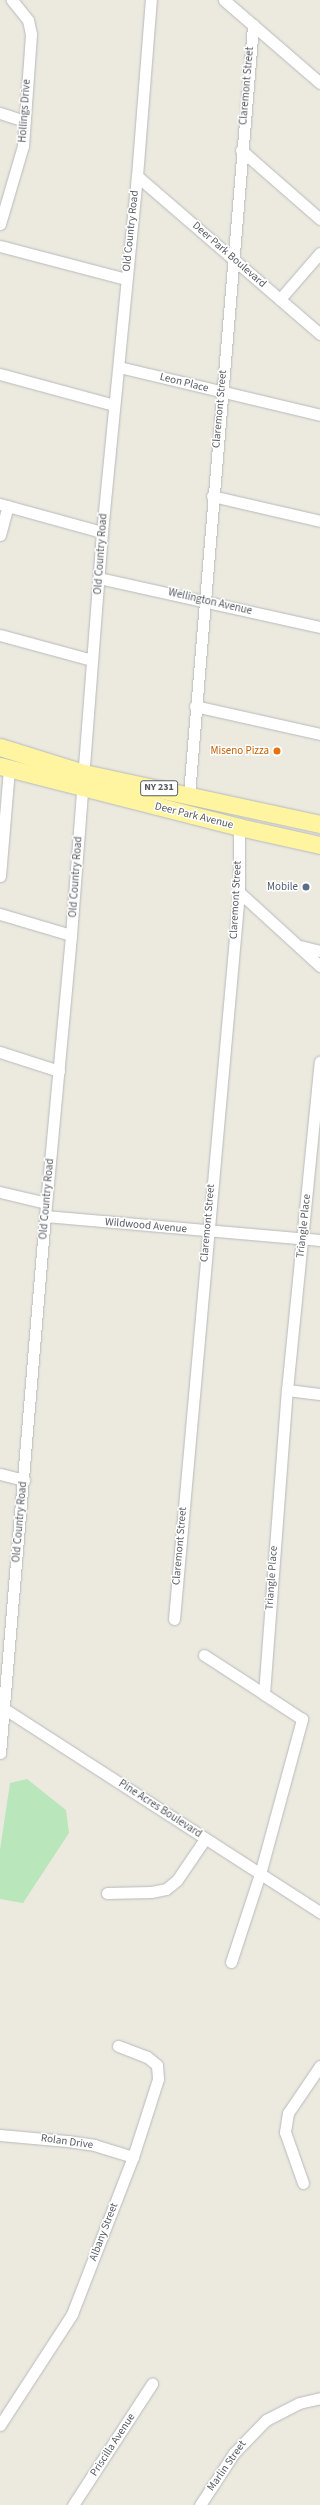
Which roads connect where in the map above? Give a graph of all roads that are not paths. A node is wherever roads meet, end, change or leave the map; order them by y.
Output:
1 (12, 0) edge
2 (151, 0) edge
3 (224, 0) edge
4 (253, 25) junction
5 (320, 83) edge
6 (0, 113) edge
7 (25, 121) junction
8 (241, 150) junction
9 (137, 176) junction
10 (320, 219) edge
11 (0, 224) edge
12 (0, 246) edge
13 (320, 253) edge
14 (233, 259) junction
15 (126, 279) junction
16 (280, 299) junction
17 (320, 334) edge
18 (119, 367) junction
19 (0, 374) edge
20 (222, 392) junction
21 (114, 405) junction
22 (320, 415) edge
23 (212, 496) junction
24 (4, 505) edge
25 (320, 521) edge
26 (102, 532) junction
27 (0, 535) edge
28 (99, 578) junction
29 (204, 600) junction
30 (320, 627) edge
31 (0, 635) edge
32 (92, 660) junction
33 (196, 706) junction
34 (320, 734) edge
35 (0, 747) edge
36 (5, 767) edge
37 (83, 780) junction
38 (189, 794) junction
39 (320, 824) edge
40 (239, 827) junction
41 (320, 845) edge
42 (0, 876) edge
43 (239, 892) junction
44 (0, 914) edge
45 (71, 935) junction
46 (299, 946) junction
47 (320, 951) edge
48 (320, 966) edge
49 (0, 1052) edge
50 (320, 1062) edge
51 (59, 1071) junction
52 (0, 1192) edge
53 (46, 1203) junction
54 (45, 1216) junction
55 (207, 1231) junction
56 (303, 1239) junction
57 (320, 1240) edge
58 (287, 1390) junction
59 (320, 1394) edge
60 (0, 1474) edge
61 (24, 1480) junction
62 (174, 1619) dead end
63 (204, 1655) dead end
64 (264, 1694) junction
65 (2, 1707) edge
66 (0, 1754) edge
67 (205, 1839) junction
68 (260, 1874) junction
69 (107, 1893) dead end
70 (320, 1912) edge
71 (231, 1962) dead end
72 (118, 2046) dead end
73 (320, 2066) edge
74 (0, 2135) edge
75 (133, 2157) junction
76 (303, 2183) dead end
77 (152, 2384) dead end
78 (320, 2398) edge
79 (0, 2425) edge
80 (73, 2505) edge
81 (200, 2505) edge

1 - 7 street, Hollings Drive
2 - 9 street, Old Country Road
3 - 4 street
4 - 5 street
4 - 8 street, Claremont Street
6 - 7 street
7 - 11 street, Hollings Drive
8 - 10 street
8 - 14 street, Claremont Street
9 - 14 street, Deer Park Boulevard
9 - 15 street, Old Country Road
12 - 15 street
13 - 16 street
14 - 16 street, Deer Park Boulevard
14 - 20 street, Claremont Street
15 - 18 street, Old Country Road
16 - 17 street, Deer Park Boulevard
18 - 20 street, Leon Place
18 - 21 street, Old Country Road
19 - 21 street
20 - 22 street, Leon Place
20 - 23 street, Claremont Street
21 - 26 street, Old Country Road
23 - 25 street
23 - 29 street, Claremont Street
24 - 26 street
24 - 27 street
26 - 28 street, Old Country Road
28 - 29 street, Wellington Avenue
28 - 32 street, Old Country Road
29 - 30 street, Wellington Avenue
29 - 33 street, Claremont Street
31 - 32 street
32 - 37 street, Old Country Road
33 - 34 street
33 - 38 street, Claremont Street
35 - 37 main road, Deer Park Avenue / NY 231
36 - 37 main road, Deer Park Avenue / NY 231
36 - 42 street
37 - 38 main road, Deer Park Avenue / NY 231
37 - 40 main road, Deer Park Avenue / NY 231
37 - 45 street, Old Country Road
38 - 39 main road, Deer Park Avenue / NY 231
40 - 41 main road, Deer Park Avenue / NY 231
40 - 43 street, Claremont Street
43 - 46 street
43 - 55 street, Claremont Street
44 - 45 street
45 - 51 street, Old Country Road
46 - 47 street
46 - 48 street
49 - 51 street
50 - 56 street, Triangle Place
51 - 53 street, Old Country Road
52 - 53 street
53 - 54 street, Old Country Road
54 - 55 street, Wildwood Avenue
54 - 61 street, Old Country Road
55 - 56 street, Wildwood Avenue
55 - 62 street, Claremont Street
56 - 57 street, Wildwood Avenue
56 - 58 street, Triangle Place
58 - 59 street
58 - 64 street, Triangle Place
60 - 61 street
61 - 65 street, Old Country Road
63 - 64 street
64 - 68 street
65 - 66 street, Old Country Road
65 - 67 street, Pine Acres Boulevard
67 - 68 street, Pine Acres Boulevard
67 - 69 street
68 - 70 street, Pine Acres Boulevard
68 - 71 street
72 - 75 street, Albany Street
73 - 76 street
74 - 75 street, Rolan Drive
75 - 79 street, Albany Street
77 - 80 street, Priscilla Avenue
78 - 81 street, Marlin Street

